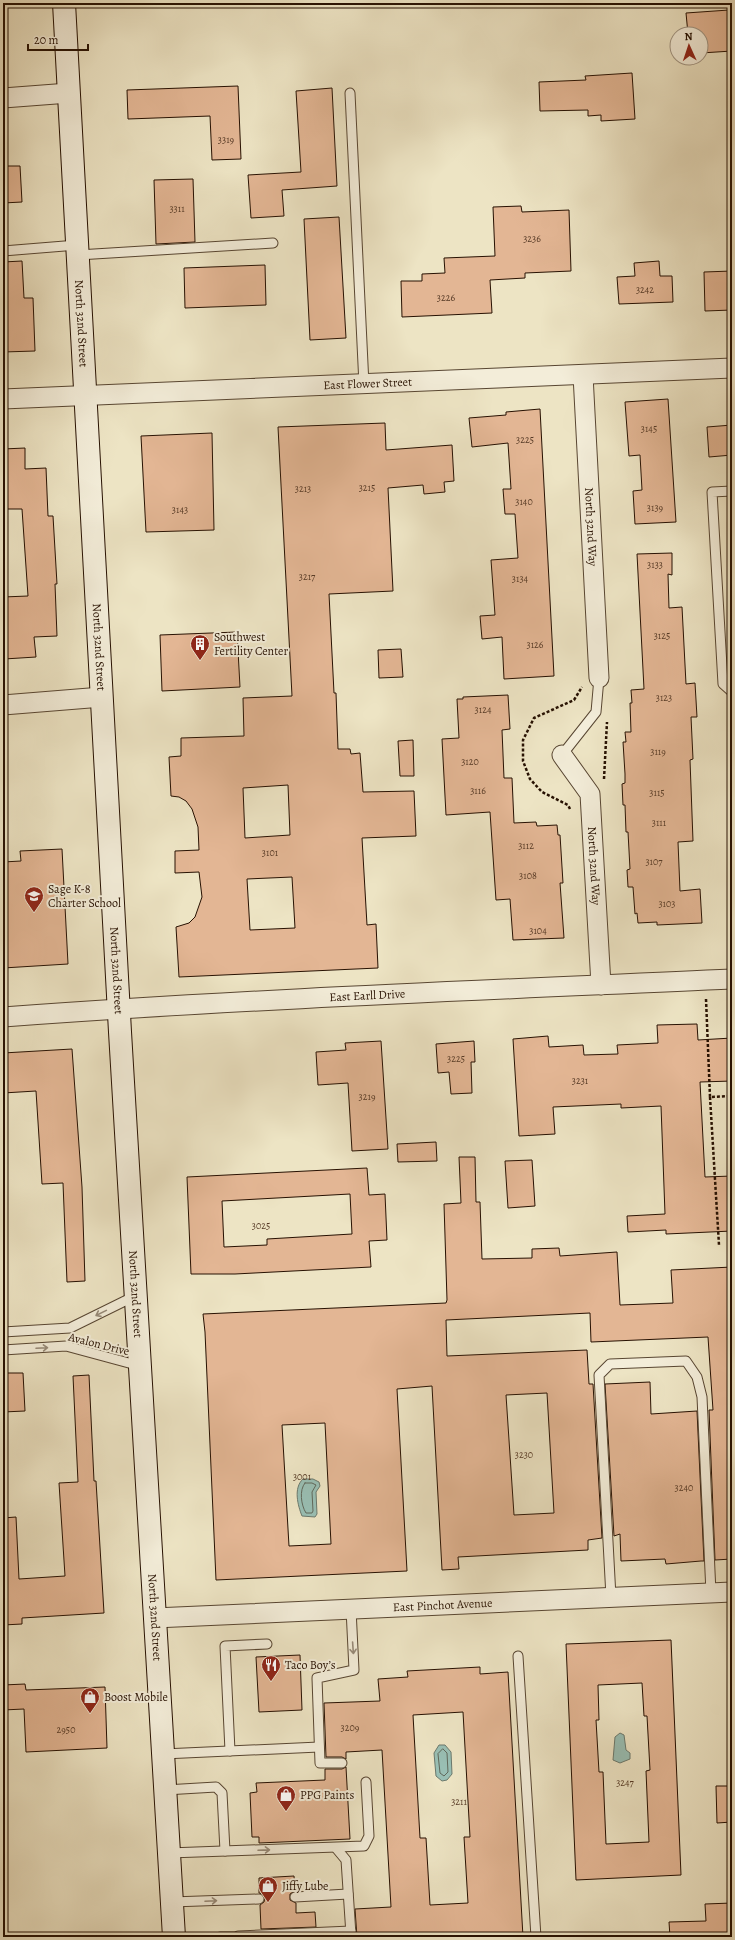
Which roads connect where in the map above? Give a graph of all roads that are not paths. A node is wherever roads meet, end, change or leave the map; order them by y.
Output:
1 (64, 3) edge
2 (350, 93) dead end
3 (69, 94) junction
4 (3, 98) edge
5 (273, 244) dead end
6 (78, 250) junction
7 (3, 251) edge
8 (732, 368) edge
9 (583, 375) junction
10 (364, 385) junction
11 (86, 396) junction
12 (3, 400) edge
13 (732, 491) edge
14 (599, 678) joint
15 (732, 692) edge
16 (102, 697) junction
17 (3, 705) edge
18 (562, 755) joint
19 (732, 979) edge
20 (601, 985) junction
21 (119, 1008) junction
22 (3, 1017) edge
23 (136, 1295) junction
24 (3, 1332) edge
25 (3, 1350) edge
26 (140, 1366) junction
27 (732, 1592) edge
28 (711, 1593) junction
29 (611, 1597) junction
30 (351, 1609) junction
31 (154, 1618) junction
32 (267, 1644) dead end
33 (518, 1656) dead end
34 (319, 1747) junction
35 (230, 1751) junction
36 (162, 1754) junction
37 (342, 1763) dead end
38 (366, 1782) dead end
39 (165, 1790) junction
40 (336, 1848) junction
41 (225, 1851) junction
42 (169, 1853) junction
43 (348, 1894) junction
44 (295, 1897) dead end
45 (259, 1898) dead end
46 (172, 1902) junction
47 (351, 1934) edge
48 (238, 1936) edge
49 (174, 1937) edge
50 (220, 1937) edge
51 (536, 1937) edge

1 - 3 main road, North 32nd Street
2 - 10 lane
3 - 4 street
3 - 6 main road, North 32nd Street
5 - 6 lane
6 - 7 lane
6 - 11 main road, North 32nd Street
8 - 9 street, East Flower Street
9 - 10 street, East Flower Street
9 - 14 street, North 32nd Way
10 - 11 street, East Flower Street
11 - 12 street, East Flower Street
11 - 16 main road, North 32nd Street
13 - 15 lane
14 - 18 lane
16 - 17 street
16 - 21 main road, North 32nd Street
18 - 20 street, North 32nd Way
19 - 20 street, East Earll Drive
20 - 21 street, East Earll Drive
21 - 22 street, East Earll Drive
21 - 23 main road, North 32nd Street
23 -> 24 lane, Avalon Drive
23 - 26 main road, North 32nd Street
25 -> 26 lane, Avalon Drive
26 - 31 main road, North 32nd Street
27 - 28 street, East Pinchot Avenue
28 - 29 street, East Pinchot Avenue
28 - 29 lane
29 - 30 street, East Pinchot Avenue
30 - 31 street, East Pinchot Avenue
30 -> 34 lane
31 - 36 main road, North 32nd Street
32 - 35 lane
33 - 51 lane
34 - 35 lane
34 - 37 lane
35 - 36 lane
36 - 39 main road, North 32nd Street
38 - 40 lane
39 - 41 lane
39 - 42 main road, North 32nd Street
41 -> 40 lane
40 - 43 lane
41 - 42 lane
42 - 46 main road, North 32nd Street
43 - 44 lane
43 - 47 lane
46 -> 45 lane
46 - 49 main road, North 32nd Street
47 - 48 lane
48 - 50 lane

